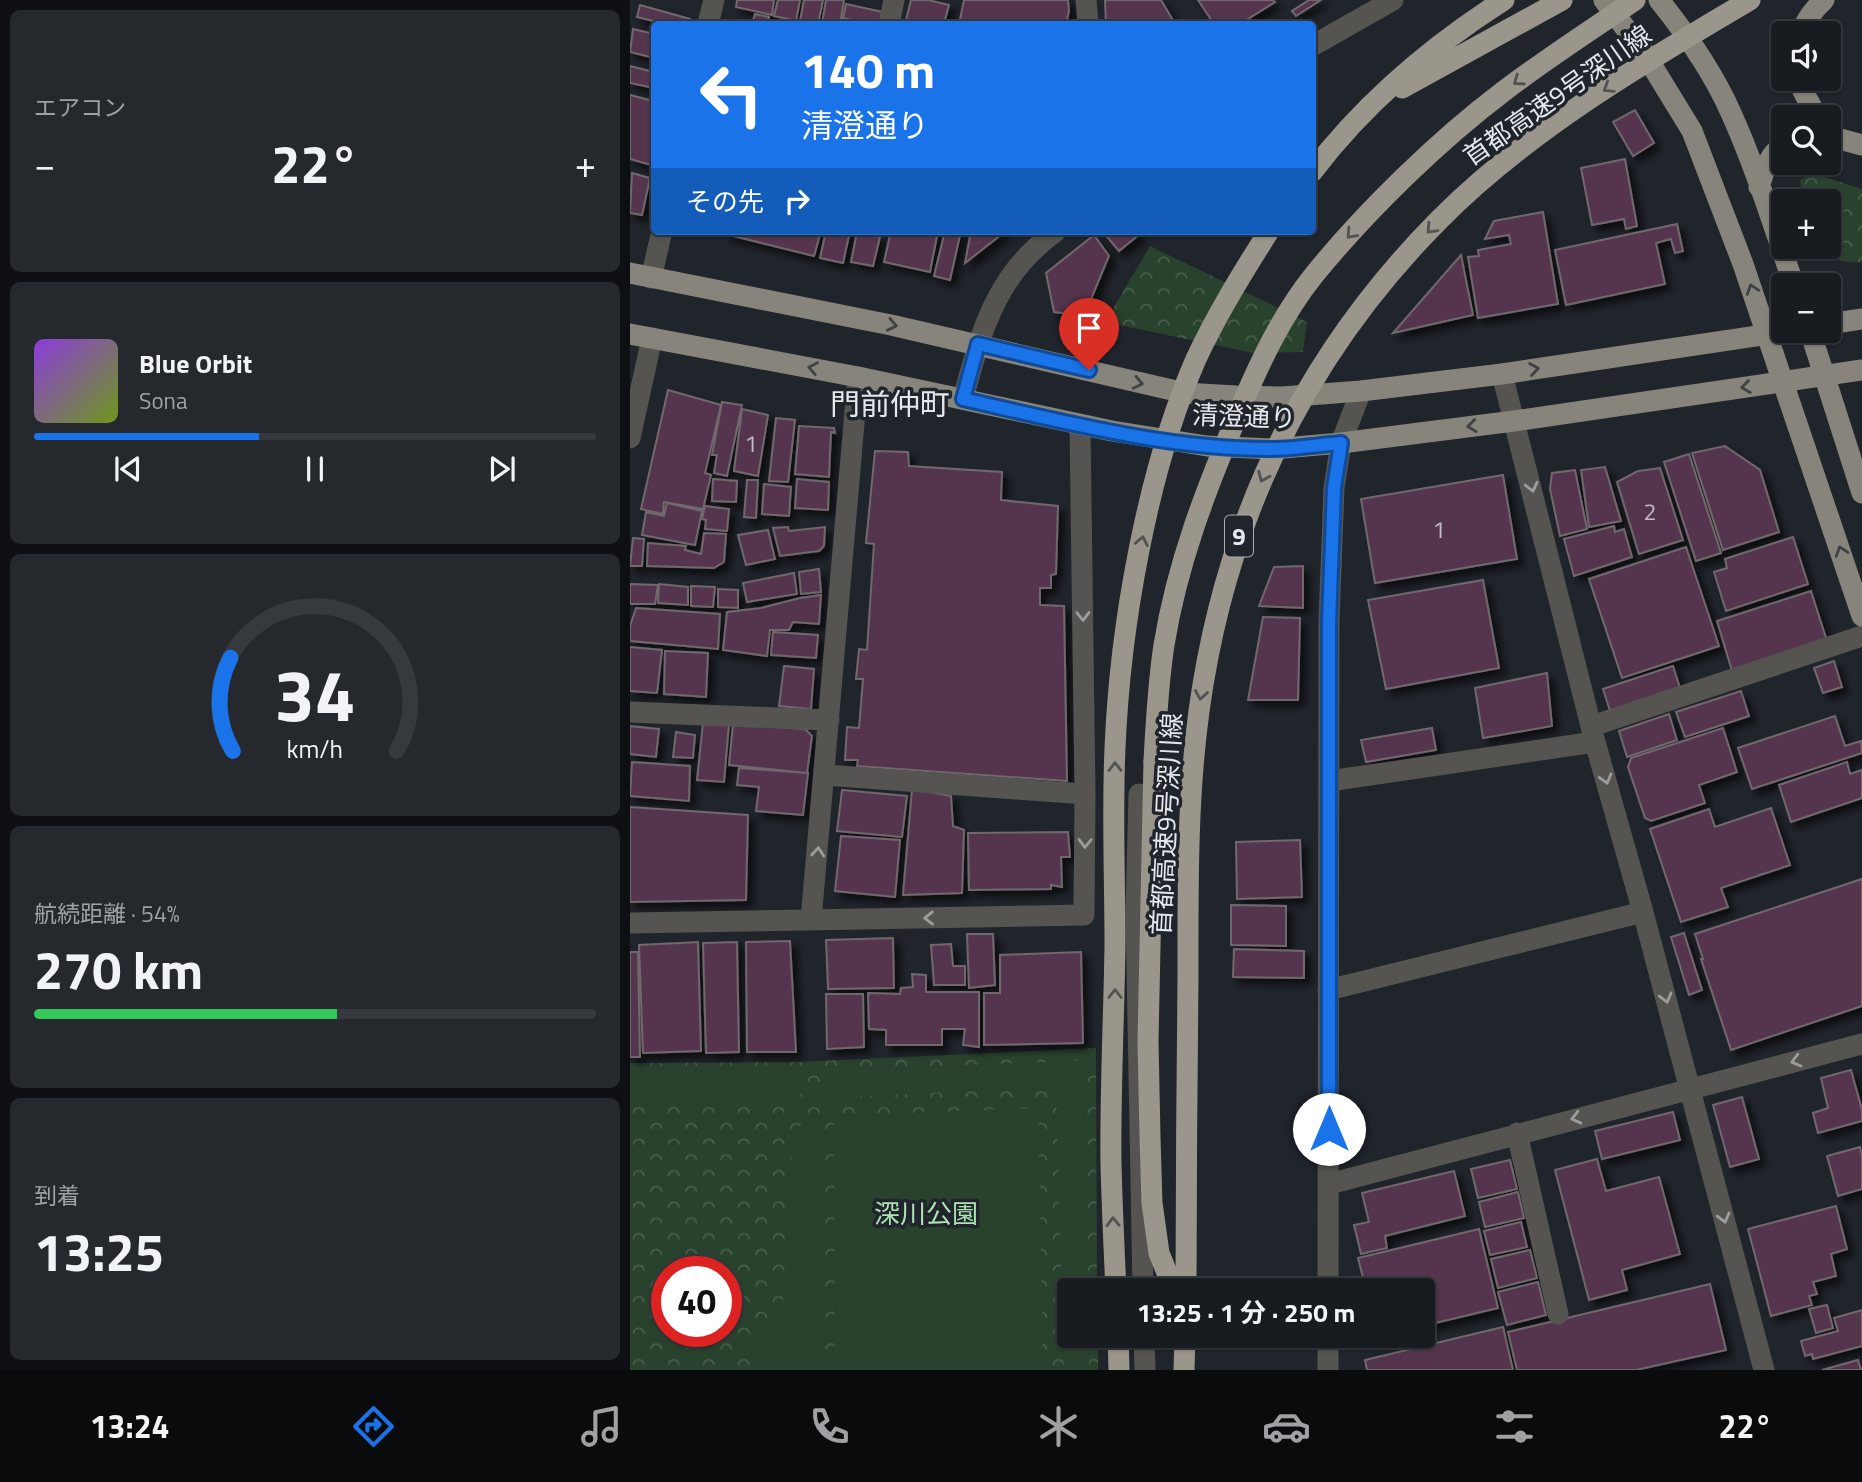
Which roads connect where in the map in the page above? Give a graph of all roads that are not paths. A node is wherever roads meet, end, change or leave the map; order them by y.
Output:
1 (713, 0) edge
2 (894, 0) edge
3 (1086, 0) edge
4 (1393, 0) edge
5 (1504, 0) edge
6 (1562, 0) edge
7 (1604, 0) edge
8 (1635, 0) edge
9 (1658, 0) edge
10 (1749, 0) edge
11 (1824, 0) edge
12 (709, 21) edge
13 (890, 21) edge
14 (1088, 21) edge
15 (1806, 21) edge
16 (1688, 37) junction
17 (1316, 44) edge
18 (1378, 100) junction
19 (1841, 137) edge
20 (1862, 145) edge
21 (1771, 155) edge
22 (1316, 167) edge
23 (1759, 187) junction
24 (661, 235) edge
25 (1051, 235) edge
26 (1266, 235) edge
27 (630, 273) edge
28 (1790, 273) edge
29 (651, 278) junction
30 (1862, 319) edge
31 (1841, 322) edge
32 (630, 334) edge
33 (1768, 334) junction
34 (1771, 334) edge
35 (652, 338) junction
36 (1814, 343) edge
37 (978, 344) junction
38 (1862, 370) edge
39 (1502, 374) junction
40 (1826, 375) junction
41 (858, 377) junction
42 (1784, 381) junction
43 (1362, 391) junction
44 (963, 399) junction
45 (1514, 421) junction
46 (1080, 425) junction
47 (630, 438) edge
48 (1341, 443) junction
49 (1862, 492) edge
50 (1862, 616) edge
51 (1862, 636) edge
52 (630, 712) edge
53 (829, 720) junction
54 (1594, 734) junction
55 (825, 775) junction
56 (1329, 781) junction
57 (1086, 794) junction
58 (1139, 794) dead end
59 (1643, 912) junction
60 (811, 920) junction
61 (630, 923) edge
62 (1328, 990) junction
63 (1862, 1044) edge
64 (1690, 1089) junction
65 (1517, 1133) junction
66 (1329, 1184) junction
67 (1116, 1278) edge
68 (1143, 1278) edge
69 (1169, 1278) edge
70 (1186, 1278) edge
71 (1328, 1278) edge
72 (1558, 1314) dead end
73 (1118, 1348) edge
74 (1144, 1348) edge
75 (1185, 1348) edge
76 (1328, 1348) edge
77 (1119, 1370) edge
78 (1145, 1370) edge
79 (1184, 1370) edge
80 (1328, 1370) edge
81 (1764, 1370) edge

1 - 12 street
2 - 13 street
3 - 14 street
4 - 17 street
5 - 18 highway
6 - 18 highway
33 -> 7 main road
8 -> 69 highway, bridge
9 - 16 main road
10 - 16 main road
10 -> 70 highway, 首都高速9号深川線 / 9, bridge
11 - 15 main road
16 - 23 main road
18 - 22 highway
19 - 20 main road
21 - 23 main road
23 - 28 main road
24 - 29 street
25 - 37 street
67 -> 26 highway, 首都高速9号深川線, bridge
27 - 29 main road, 清澄通り
29 -> 37 main road, 清澄通り
30 - 31 main road
32 - 35 main road, 清澄通り
33 - 34 main road, 清澄通り
39 -> 33 main road, 清澄通り
33 - 42 main road
41 -> 35 main road, 清澄通り
35 - 47 street
36 - 40 main road
37 -> 43 main road, 清澄通り
37 - 44 street
38 - 40 main road, 清澄通り
39 - 43 main road, 清澄通り
39 - 45 street
40 - 42 main road, 清澄通り
40 - 49 main road
41 - 44 main road, 清澄通り
41 - 53 street
42 -> 45 main road, 清澄通り
50 -> 42 main road
43 - 48 street
44 - 46 main road, 清澄通り
45 -> 48 main road, 清澄通り
45 -> 54 street
46 - 48 main road, 清澄通り
46 -> 57 street
48 - 56 street
51 - 54 street
52 - 53 street
53 - 55 street
54 - 56 street
54 -> 59 street
55 - 57 street
60 -> 55 street
56 - 62 street
57 -> 60 street
58 - 68 street
59 - 62 street
59 -> 64 street
60 - 61 street
62 - 66 street
63 -> 64 street
64 -> 65 street
64 -> 81 street
65 - 66 street
65 - 72 street
66 - 71 street
73 - 77 highway
74 - 78 street
75 - 79 highway
76 - 80 street

